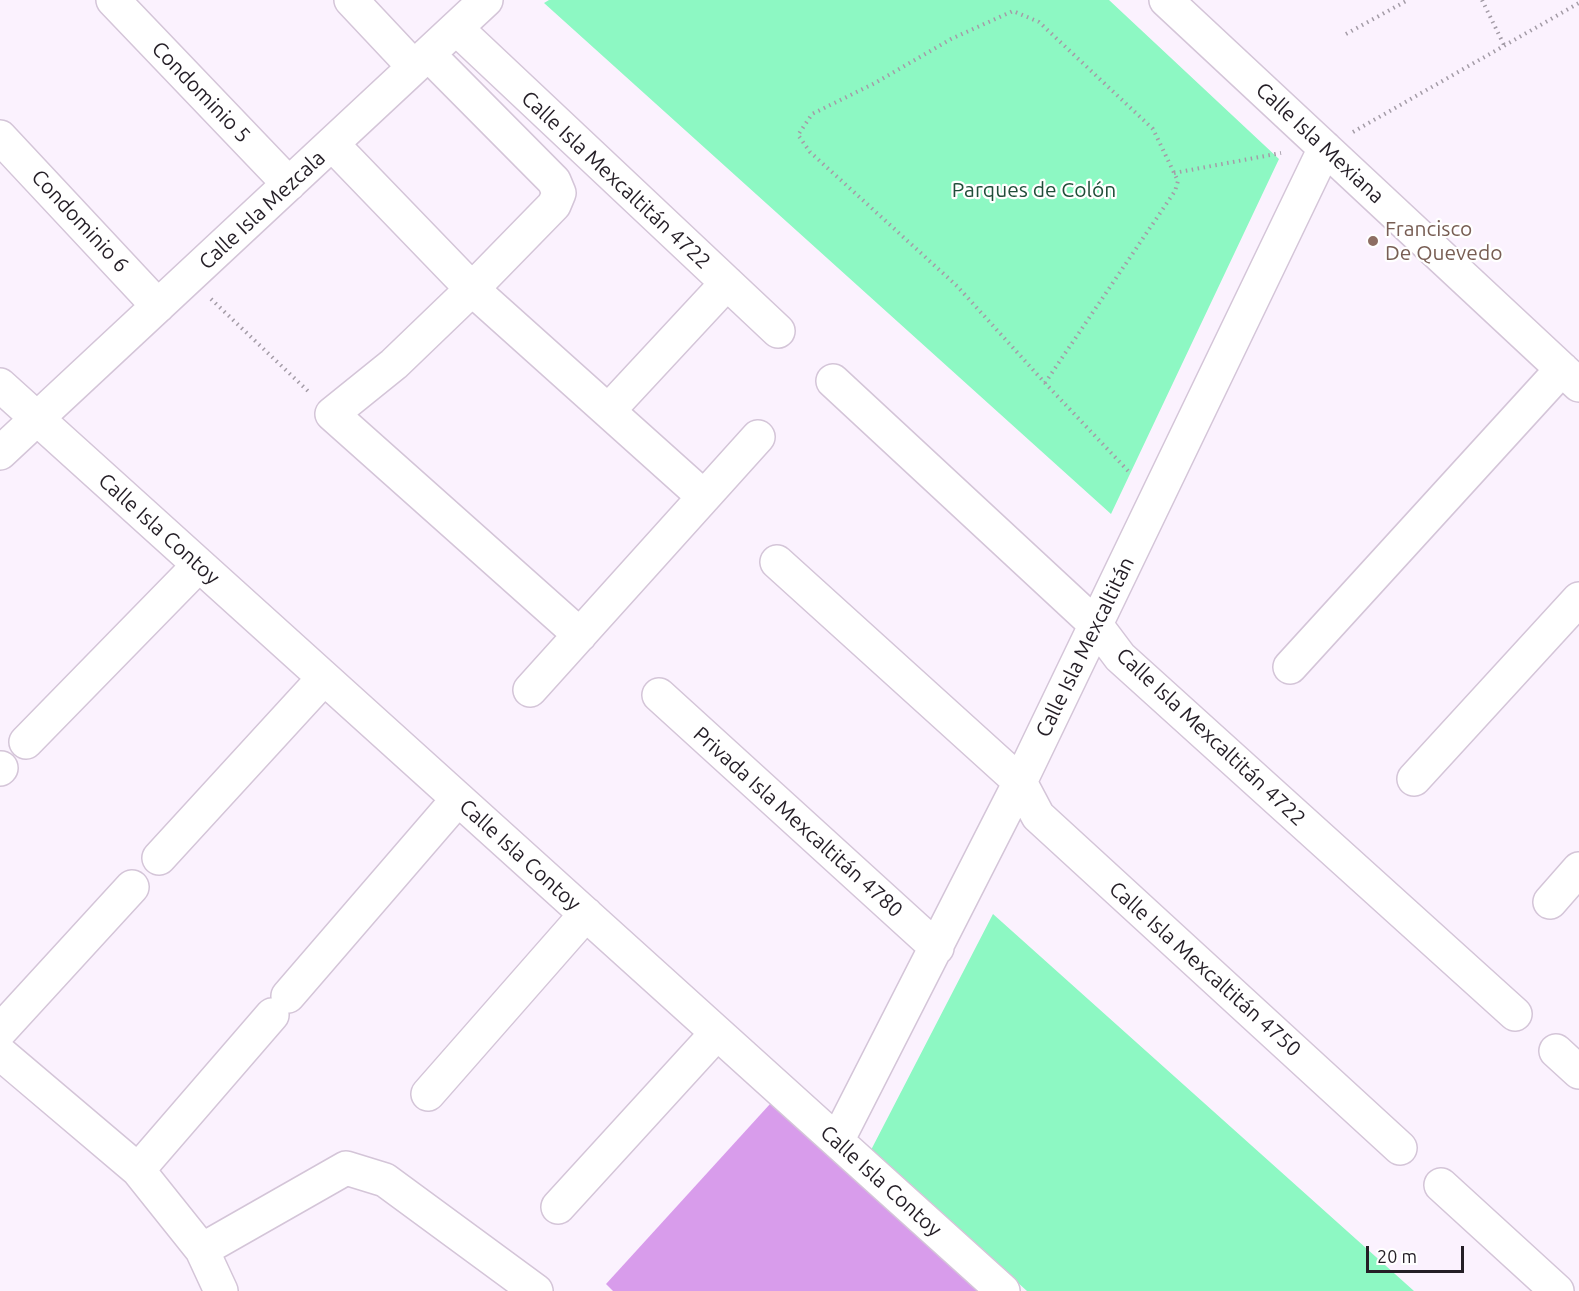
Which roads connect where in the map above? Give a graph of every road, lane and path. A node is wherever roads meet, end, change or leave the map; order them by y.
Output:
1 (113, 0) edge
2 (351, 0) edge
3 (486, 0) edge
4 (1166, 0) edge
5 (1408, 0) edge
6 (1482, 0) edge
7 (1579, 3) edge
8 (456, 28) junction
9 (1347, 34) dead end
10 (1504, 45) junction
11 (421, 61) junction
12 (0, 137) edge
13 (332, 144) junction
14 (1325, 148) junction
15 (1174, 173) junction
16 (289, 184) junction
17 (193, 274) junction
18 (727, 283) junction
19 (472, 289) junction
20 (158, 306) junction
21 (778, 331) dead end
22 (1570, 377) edge
23 (833, 381) dead end
24 (1045, 383) junction
25 (0, 385) edge
26 (608, 411) junction
27 (332, 414) junction
28 (37, 419) junction
29 (758, 437) dead end
30 (0, 453) edge
31 (704, 497) junction
32 (1156, 501) junction
33 (777, 562) dead end
34 (199, 565) junction
35 (1579, 599) edge
36 (1096, 625) junction
37 (580, 635) junction
38 (1290, 667) dead end
39 (324, 678) junction
40 (530, 690) dead end
41 (659, 695) dead end
42 (26, 742) dead end
43 (1414, 779) dead end
44 (1020, 782) junction
45 (458, 799) junction
46 (159, 858) dead end
47 (1579, 869) edge
48 (132, 887) dead end
49 (1550, 902) dead end
50 (585, 915) junction
51 (938, 948) junction
52 (1515, 1014) dead end
53 (0, 1031) edge
54 (717, 1033) junction
55 (0, 1053) edge
56 (429, 1094) dead end
57 (837, 1142) junction
58 (1400, 1148) dead end
59 (138, 1170) junction
60 (1442, 1185) dead end
61 (558, 1207) dead end
62 (202, 1250) junction
63 (221, 1291) edge
64 (536, 1291) edge
65 (1003, 1291) edge
66 (1557, 1291) edge

1 - 16 street, Condominio 5
2 - 11 street
3 - 8 street, Calle Isla Mezcala
4 - 14 street, Calle Isla Mexiana
5 - 9 path
6 - 10 path
7 - 10 path
8 - 11 street, Calle Isla Mezcala
8 - 18 street, Calle Isla Mexcaltitán 4722
10 - 14 path
11 - 13 street, Calle Isla Mezcala
11 - 19 street
12 - 20 street, Condominio 6
13 - 16 street, Calle Isla Mezcala
13 - 19 street
14 - 15 path
14 - 22 street, Calle Isla Mexiana
14 - 32 street, Calle Isla Mexcaltitán
15 - 24 path
15 - 24 path
16 - 17 street, Calle Isla Mezcala
17 - 20 street, Calle Isla Mezcala
17 - 27 path
18 - 21 street, Calle Isla Mexcaltitán 4722
18 - 26 street
19 - 26 street
19 - 27 street
20 - 28 street, Calle Isla Mezcala
22 - 38 street
23 - 36 street, Calle Isla Mexcaltitán 4722
24 - 32 path
25 - 28 street, Calle Isla Contoy
26 - 31 street
27 - 37 street
28 - 30 street, Calle Isla Mezcala
28 - 34 street, Calle Isla Contoy
29 - 31 street
31 - 37 street
32 - 36 street, Calle Isla Mexcaltitán
33 - 44 street, Calle Isla Mexcaltitán 4750
34 - 39 street, Calle Isla Contoy
34 - 42 street
35 - 43 street
36 - 44 street, Calle Isla Mexcaltitán
36 - 52 street, Calle Isla Mexcaltitán 4722
37 - 40 street
39 - 45 street, Calle Isla Contoy
39 - 46 street
41 - 51 street, Privada Isla Mexcaltitán 4780
44 - 51 street, Calle Isla Mexcaltitán
44 - 58 street, Calle Isla Mexcaltitán 4750
45 - 50 street, Calle Isla Contoy
45 - 59 street
47 - 49 street
48 - 53 street
50 - 54 street, Calle Isla Contoy
50 - 56 street
51 - 57 street, Calle Isla Mexcaltitán
54 - 57 street, Calle Isla Contoy
54 - 61 street
55 - 59 street
57 - 65 street, Calle Isla Contoy
59 - 62 street
60 - 66 street
62 - 63 street
62 - 64 street

